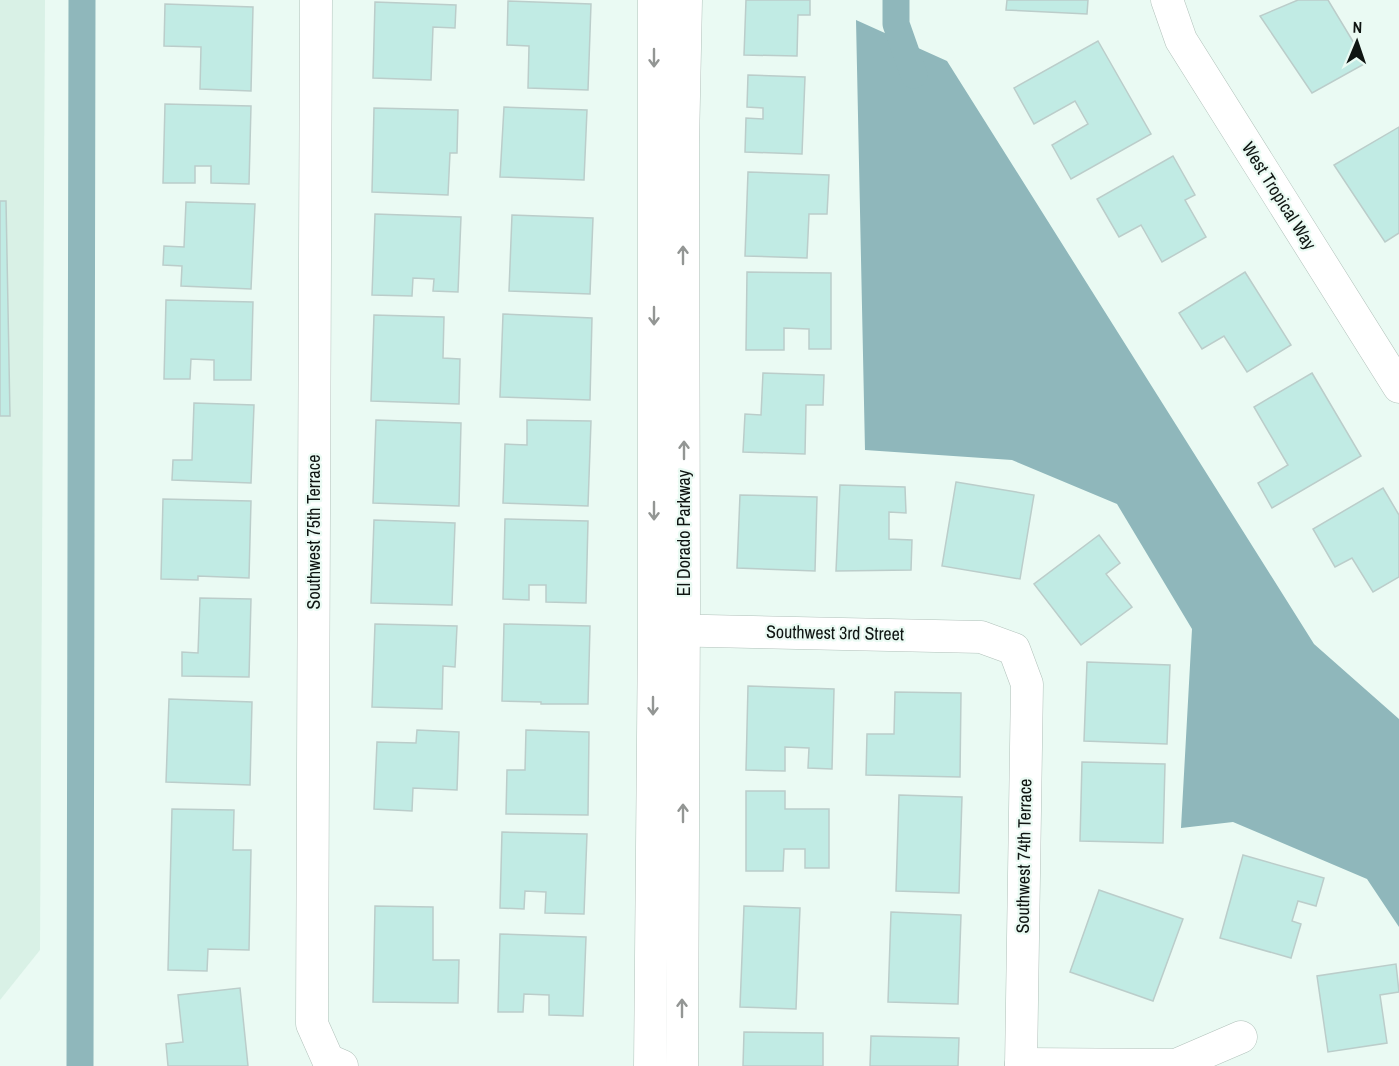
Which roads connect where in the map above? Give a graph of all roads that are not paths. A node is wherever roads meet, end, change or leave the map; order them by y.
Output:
1 (316, 0) edge
2 (654, 0) edge
3 (686, 0) edge
4 (1167, 0) edge
5 (1399, 387) edge
6 (669, 630) junction
7 (1014, 649) joint
8 (1241, 1037) dead end
9 (335, 1063) edge
10 (1022, 1065) edge
11 (650, 1066) edge
12 (682, 1066) edge

1 - 9 street, Southwest 75th Terrace
2 -> 6 street, El Dorado Parkway
6 -> 3 street, El Dorado Parkway
4 - 5 street, West Tropical Way
6 - 7 street, Southwest 3rd Street
6 -> 11 street, El Dorado Parkway
12 -> 6 street, El Dorado Parkway
7 - 10 street, Southwest 74th Terrace
8 - 10 street

